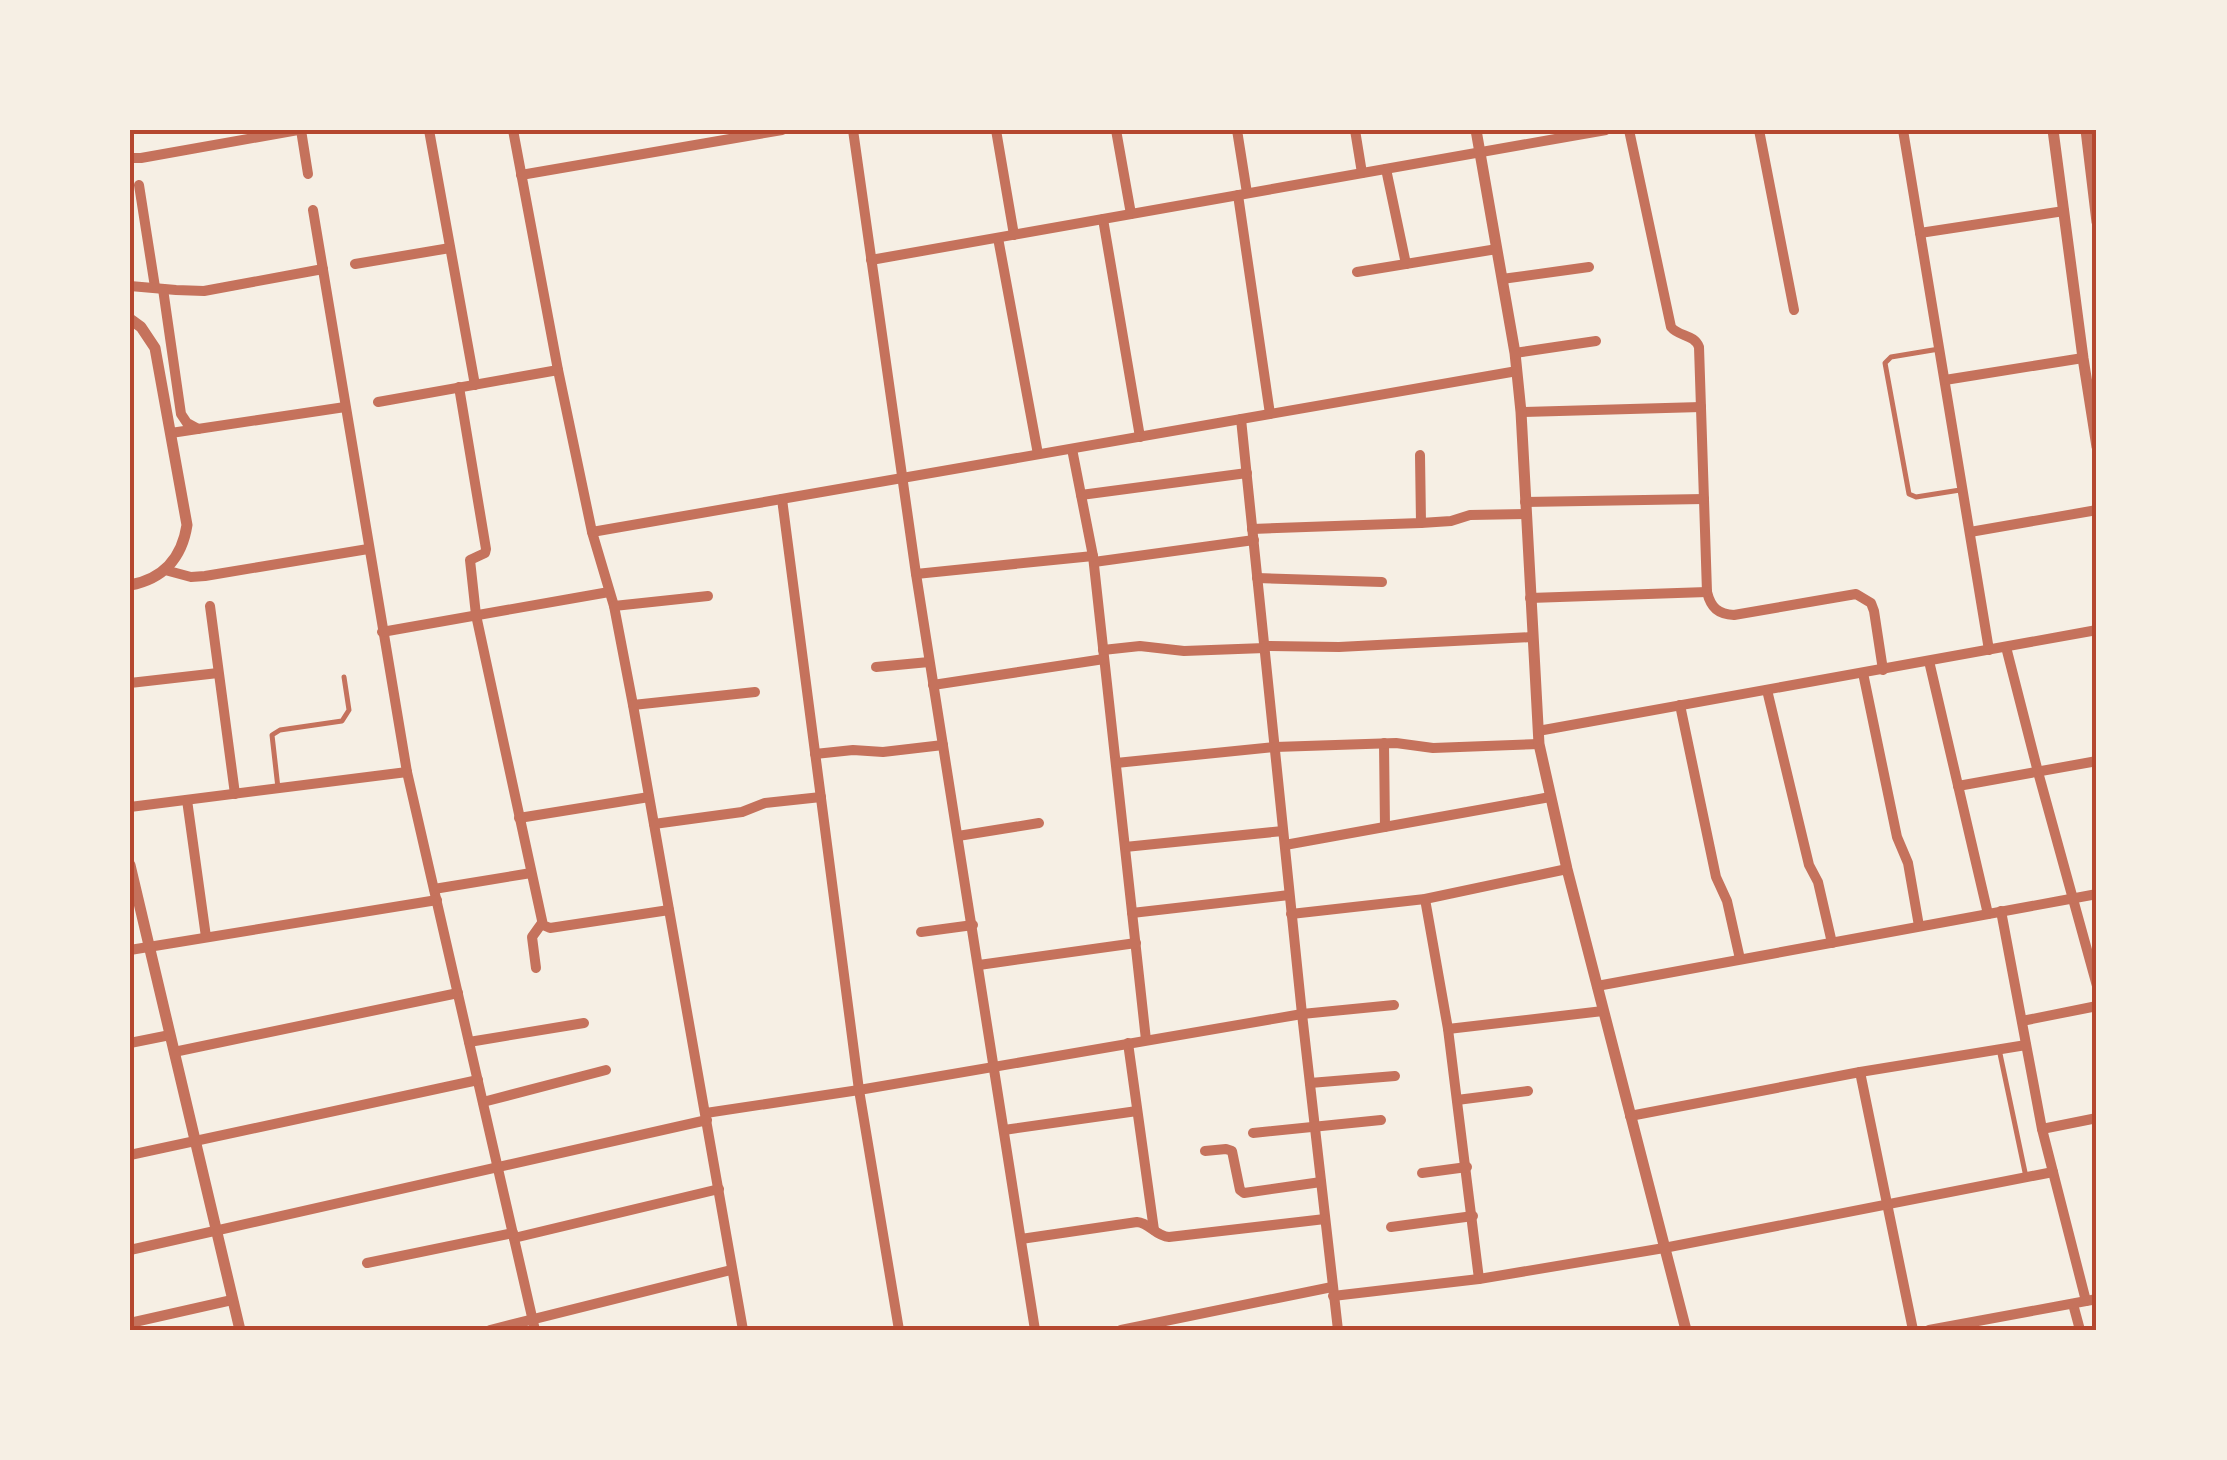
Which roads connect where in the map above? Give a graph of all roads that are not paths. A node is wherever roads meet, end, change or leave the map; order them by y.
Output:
1 (300, 130) edge
2 (429, 130) edge
3 (513, 130) edge
4 (782, 130) edge
5 (853, 130) edge
6 (996, 130) edge
7 (1116, 130) edge
8 (1236, 130) edge
9 (1355, 130) edge
10 (1476, 130) edge
11 (1606, 130) edge
12 (1628, 130) edge
13 (1759, 130) edge
14 (1903, 130) edge
15 (2053, 130) edge
16 (2086, 130) edge
17 (1588, 132) edge
18 (1480, 152) junction
19 (130, 158) edge
20 (1386, 169) junction
21 (1362, 173) junction
22 (308, 174) dead end
23 (521, 175) junction
24 (139, 185) dead end
25 (1242, 194) junction
26 (313, 210) dead end
27 (2064, 210) junction
28 (1132, 214) junction
29 (1103, 219) junction
30 (2097, 222) edge
31 (1920, 234) junction
32 (1014, 235) junction
33 (998, 238) junction
34 (450, 248) junction
35 (1497, 249) junction
36 (871, 260) junction
37 (355, 264) dead end
38 (1406, 264) junction
39 (1590, 268) dead end
40 (324, 270) junction
41 (1357, 272) dead end
42 (1502, 279) junction
43 (130, 286) edge
44 (159, 288) junction
45 (1794, 310) dead end
46 (130, 318) edge
47 (1596, 341) dead end
48 (1939, 348) junction
49 (1515, 353) junction
50 (2083, 358) junction
51 (558, 370) junction
52 (1517, 370) junction
53 (1944, 380) junction
54 (474, 385) junction
55 (459, 388) junction
56 (378, 402) dead end
57 (346, 406) junction
58 (1702, 407) junction
59 (1522, 412) junction
60 (1270, 414) junction
61 (1241, 419) junction
62 (198, 429) junction
63 (171, 433) junction
64 (1140, 436) junction
65 (2097, 447) edge
66 (1072, 449) junction
67 (1038, 454) junction
68 (1420, 456) dead end
69 (1247, 472) junction
70 (902, 478) junction
71 (1963, 490) junction
72 (1081, 495) junction
73 (782, 499) junction
74 (1704, 499) junction
75 (1526, 508) junction
76 (2097, 510) edge
77 (1421, 523) junction
78 (592, 532) junction
79 (1970, 532) junction
80 (1253, 535) junction
81 (368, 549) junction
82 (1093, 560) junction
83 (164, 570) junction
84 (916, 574) junction
85 (1258, 578) junction
86 (1382, 582) dead end
87 (136, 584) edge
88 (610, 592) junction
89 (1707, 592) junction
90 (130, 596) edge
91 (708, 596) dead end
92 (1530, 598) junction
93 (210, 606) dead end
94 (614, 606) junction
95 (476, 615) junction
96 (2097, 630) edge
97 (382, 632) junction
98 (1532, 637) junction
99 (1265, 647) junction
100 (2006, 647) junction
101 (1989, 650) junction
102 (1104, 655) junction
103 (1929, 661) junction
104 (930, 662) junction
105 (876, 667) dead end
106 (1883, 670) junction
107 (218, 673) junction
108 (1862, 674) junction
109 (344, 677) dead end
110 (130, 683) edge
111 (933, 685) junction
112 (1767, 690) junction
113 (754, 692) dead end
114 (633, 705) junction
115 (1680, 705) junction
116 (1538, 737) junction
117 (1384, 744) junction
118 (943, 745) junction
119 (1275, 747) junction
120 (815, 754) junction
121 (2097, 761) edge
122 (1116, 763) junction
123 (406, 772) junction
124 (2038, 772) junction
125 (1958, 786) junction
126 (278, 788) junction
127 (235, 794) junction
128 (649, 797) junction
129 (1550, 797) junction
130 (821, 798) junction
131 (187, 800) junction
132 (130, 807) edge
133 (520, 818) junction
134 (1039, 823) dead end
135 (654, 824) junction
136 (1386, 827) junction
137 (1283, 831) junction
138 (958, 836) junction
139 (1284, 845) junction
140 (1125, 847) junction
141 (130, 865) edge
142 (1567, 870) junction
143 (532, 874) junction
144 (1290, 894) junction
145 (2097, 894) edge
146 (435, 895) junction
147 (2072, 898) junction
148 (1425, 899) junction
149 (670, 910) junction
150 (2001, 911) junction
151 (1132, 914) junction
152 (1292, 914) junction
153 (1988, 914) junction
154 (542, 923) junction
155 (973, 925) junction
156 (1920, 926) junction
157 (920, 932) dead end
158 (206, 937) junction
159 (1832, 942) junction
160 (1136, 943) junction
161 (149, 946) junction
162 (130, 950) edge
163 (1740, 959) junction
164 (979, 965) junction
165 (536, 968) dead end
166 (1596, 986) junction
167 (2097, 986) edge
168 (458, 993) junction
169 (1394, 1006) dead end
170 (2097, 1006) edge
171 (1603, 1010) junction
172 (1302, 1014) junction
173 (2022, 1021) junction
174 (584, 1023) dead end
175 (1448, 1028) junction
176 (170, 1035) junction
177 (1146, 1040) junction
178 (469, 1042) junction
179 (130, 1043) edge
180 (1128, 1043) junction
181 (2026, 1045) junction
182 (2000, 1050) junction
183 (174, 1052) junction
184 (995, 1066) junction
185 (606, 1070) dead end
186 (1860, 1072) junction
187 (1395, 1076) dead end
188 (478, 1080) junction
189 (1310, 1082) junction
190 (859, 1090) junction
191 (1528, 1090) dead end
192 (1458, 1100) junction
193 (483, 1102) junction
194 (1137, 1111) junction
195 (1630, 1116) junction
196 (706, 1117) junction
197 (2097, 1118) edge
198 (1381, 1120) dead end
199 (1314, 1126) junction
200 (2042, 1129) junction
201 (1004, 1130) junction
202 (1253, 1133) dead end
203 (195, 1140) junction
204 (1205, 1152) dead end
205 (130, 1155) edge
206 (498, 1167) junction
207 (1466, 1168) junction
208 (1422, 1172) dead end
209 (2053, 1172) junction
210 (2026, 1177) junction
211 (1321, 1182) junction
212 (718, 1190) junction
213 (1887, 1204) junction
214 (1472, 1216) junction
215 (1325, 1219) junction
216 (1392, 1227) dead end
217 (216, 1230) junction
218 (1154, 1231) junction
219 (513, 1235) junction
220 (1021, 1239) junction
221 (1664, 1248) junction
222 (130, 1250) edge
223 (367, 1263) dead end
224 (731, 1270) junction
225 (1479, 1279) junction
226 (1333, 1291) junction
227 (232, 1300) junction
228 (2092, 1300) edge
229 (2073, 1304) junction
230 (130, 1323) edge
231 (534, 1325) edge
232 (1973, 1326) edge
233 (240, 1330) edge
234 (490, 1330) edge
235 (743, 1330) edge
236 (899, 1330) edge
237 (1035, 1330) edge
238 (1122, 1330) edge
239 (1338, 1330) edge
240 (1686, 1330) edge
241 (1913, 1330) edge
242 (1929, 1330) edge
243 (2080, 1330) edge

1 - 19 street
1 - 22 street
2 - 34 street
3 - 23 street
4 - 23 street
5 - 36 street
6 - 32 street
7 - 28 street
8 - 25 street
9 - 21 street
10 - 18 street
11 - 17 street
12 - 58 street
13 - 45 street
14 - 31 street
15 - 27 street
16 - 30 street
17 - 18 street
18 - 20 street
18 - 35 street
20 - 21 street
20 - 38 street
21 - 25 street
23 - 51 street
24 - 44 street
25 - 28 street
25 - 60 street
26 - 40 street
27 - 31 street
27 - 50 street
28 - 29 street
29 - 32 street
29 - 64 street
31 - 48 street
32 - 33 street
33 - 36 street
33 - 67 street
34 - 37 street
34 - 54 street
35 - 38 street
35 - 42 street
36 - 70 street
38 - 41 street
39 - 42 street
40 - 44 street
40 - 57 street
42 - 49 street
43 - 44 street
44 - 62 street
46 - 63 street
47 - 49 street
48 - 53 street
48 - 71 lane
49 - 52 street
50 - 53 street
50 - 65 street
51 - 54 street
51 - 78 street
52 - 59 street
52 - 60 street
53 - 71 street
54 - 55 street
55 - 56 street
55 - 95 street
57 - 62 street
57 - 81 street
58 - 59 street
58 - 74 street
59 - 75 street
60 - 61 street
61 - 64 street
61 - 69 street
62 - 63 street
63 - 83 street
64 - 66 street
66 - 67 street
66 - 72 street
67 - 70 street
68 - 77 street
69 - 72 street
69 - 80 street
70 - 73 street
70 - 84 street
71 - 79 street
72 - 82 street
73 - 78 street
73 - 120 street
74 - 75 street
74 - 89 street
75 - 77 street
75 - 92 street
76 - 79 street
77 - 80 street
78 - 88 street
79 - 101 street
80 - 82 street
80 - 85 street
81 - 83 street
81 - 97 street
82 - 84 street
82 - 102 street
83 - 87 street
84 - 104 street
85 - 86 street
85 - 99 street
87 - 90 street
88 - 94 street
88 - 95 street
89 - 92 street
89 - 106 street
91 - 94 street
92 - 98 street
93 - 107 street
94 - 114 street
95 - 97 street
95 - 133 street
96 - 100 street
97 - 123 street
98 - 99 street
98 - 116 street
99 - 102 street
99 - 119 street
100 - 101 street
100 - 124 street
101 - 103 street
102 - 111 street
102 - 122 street
103 - 106 street
103 - 125 street
104 - 105 street
104 - 111 street
106 - 108 street
107 - 110 street
107 - 127 street
108 - 112 street
108 - 156 street
109 - 126 lane
111 - 118 street
112 - 115 street
112 - 159 street
113 - 114 street
114 - 128 street
115 - 116 street
115 - 163 street
116 - 117 street
116 - 129 street
117 - 119 street
117 - 136 street
118 - 120 street
118 - 138 street
119 - 122 street
119 - 137 street
120 - 130 street
121 - 124 street
122 - 140 street
123 - 126 street
123 - 146 street
124 - 125 street
124 - 147 street
125 - 153 street
126 - 127 street
127 - 131 street
128 - 133 street
128 - 135 street
129 - 136 street
129 - 142 street
130 - 135 street
130 - 190 street
131 - 132 street
131 - 158 street
133 - 143 street
134 - 138 street
135 - 149 street
136 - 139 street
137 - 139 street
137 - 140 street
138 - 155 street
139 - 144 street
140 - 151 street
141 - 161 street
142 - 148 street
142 - 166 street
143 - 146 street
143 - 154 street
144 - 151 street
144 - 152 street
145 - 147 street
146 - 158 street
146 - 168 street
147 - 150 street
147 - 167 street
148 - 152 street
148 - 175 street
149 - 154 street
149 - 196 street
150 - 153 street
150 - 173 street
151 - 160 street
152 - 172 street
153 - 156 street
154 - 165 street
155 - 157 street
155 - 164 street
156 - 159 street
158 - 161 street
159 - 163 street
160 - 164 street
160 - 177 street
161 - 162 street
161 - 176 street
163 - 166 street
164 - 184 street
166 - 171 street
168 - 178 street
168 - 183 street
169 - 172 street
170 - 173 street
171 - 175 street
171 - 195 street
172 - 177 street
172 - 189 street
173 - 181 street
174 - 178 street
175 - 192 street
176 - 179 street
176 - 183 street
177 - 180 street
178 - 188 street
180 - 184 street
180 - 194 street
181 - 182 street
181 - 200 street
182 - 186 street
182 - 210 lane
183 - 203 street
184 - 190 street
184 - 201 street
185 - 193 street
186 - 195 street
186 - 213 street
187 - 189 street
188 - 193 street
188 - 203 street
189 - 199 street
190 - 196 street
190 - 236 street
191 - 192 street
192 - 207 street
193 - 206 street
194 - 201 street
194 - 218 street
195 - 221 street
196 - 206 street
196 - 212 street
197 - 200 street
198 - 199 street
199 - 202 street
199 - 211 street
200 - 209 street
201 - 220 street
203 - 205 street
203 - 217 street
204 - 211 street
206 - 217 street
206 - 219 street
207 - 208 street
207 - 214 street
209 - 210 street
209 - 228 street
210 - 213 street
211 - 215 street
212 - 219 street
212 - 224 street
213 - 221 street
213 - 241 street
214 - 216 street
214 - 225 street
215 - 218 street
215 - 226 street
217 - 222 street
217 - 227 street
218 - 220 street
219 - 223 street
219 - 231 street
220 - 237 street
221 - 225 street
221 - 240 street
224 - 231 street
224 - 235 street
225 - 226 street
226 - 238 street
226 - 239 street
227 - 230 street
227 - 233 street
228 - 229 street
229 - 232 street
229 - 243 street
231 - 234 street
232 - 242 street

